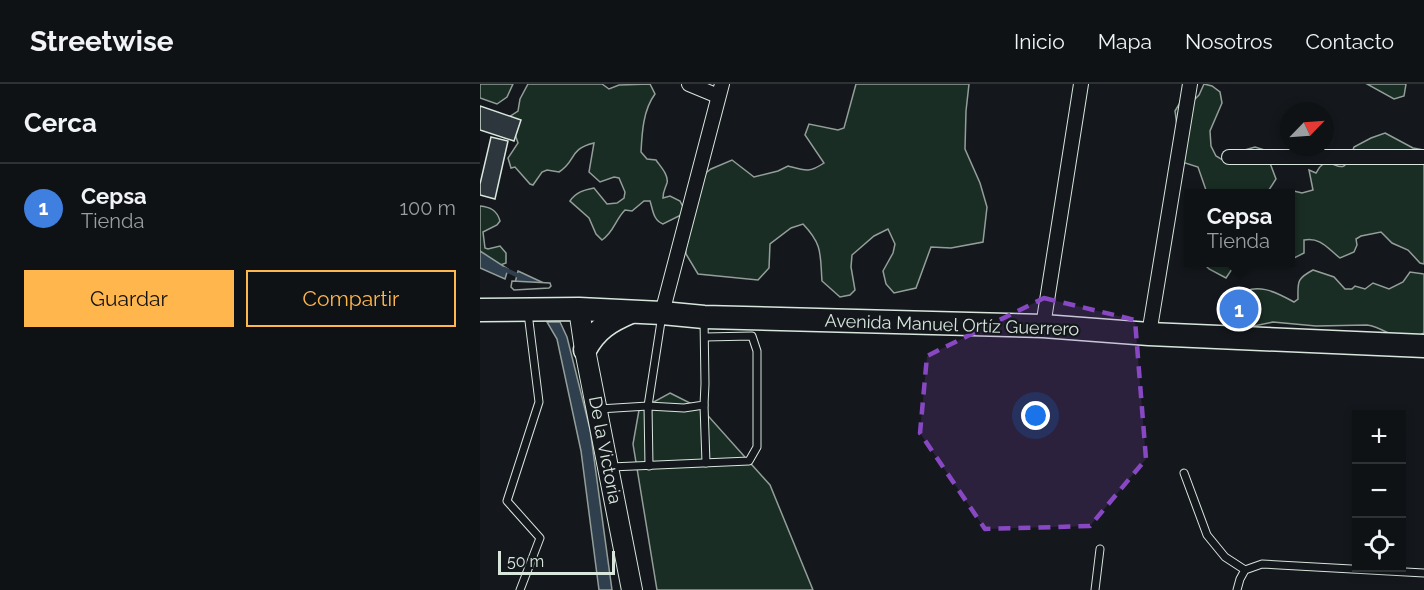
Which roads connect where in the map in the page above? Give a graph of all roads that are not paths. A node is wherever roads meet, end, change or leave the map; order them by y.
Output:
1 (689, 84) edge
2 (1081, 84) edge
3 (1190, 84) edge
4 (720, 90) edge
5 (1229, 157) dead end
6 (1424, 157) edge
7 (579, 309) junction
8 (480, 310) edge
9 (527, 311) junction
10 (631, 312) junction
11 (662, 313) junction
12 (1043, 326) junction
13 (705, 327) junction
14 (1149, 334) junction
15 (1424, 346) edge
16 (585, 350) junction
17 (704, 405) junction
18 (648, 406) junction
19 (597, 409) junction
20 (706, 463) junction
21 (649, 466) junction
22 (608, 468) junction
23 (1184, 473) dead end
24 (1100, 549) dead end
25 (1245, 570) junction
26 (1424, 573) edge
27 (520, 590) edge
28 (632, 590) edge
29 (1095, 590) edge
30 (1237, 590) edge

1 - 4 street
2 - 12 street
3 - 14 street
4 - 11 street
5 - 6 street
7 - 9 main road, Avenida Manuel Ortíz Guerrero
7 - 10 main road, Avenida Manuel Ortíz Guerrero
7 - 16 main road, De la Victoria
8 - 9 main road, Avenida Manuel Ortíz Guerrero
9 - 27 lane
10 - 11 main road, Avenida Manuel Ortíz Guerrero
10 - 16 main road
11 - 13 main road, Avenida Manuel Ortíz Guerrero
11 - 18 lane
12 - 13 main road, Avenida Manuel Ortíz Guerrero
12 - 14 main road, Avenida Manuel Ortíz Guerrero
13 - 17 lane
13 - 20 lane
14 - 15 main road, Avenida Manuel Ortíz Guerrero
16 - 19 main road, De la Victoria
17 - 18 lane
17 - 20 lane
18 - 19 lane
18 - 21 lane
19 - 22 main road, De la Victoria
20 - 21 lane
21 - 22 lane
22 - 28 main road, De la Victoria
23 - 25 lane
24 - 29 lane
25 - 26 lane
25 - 30 lane

